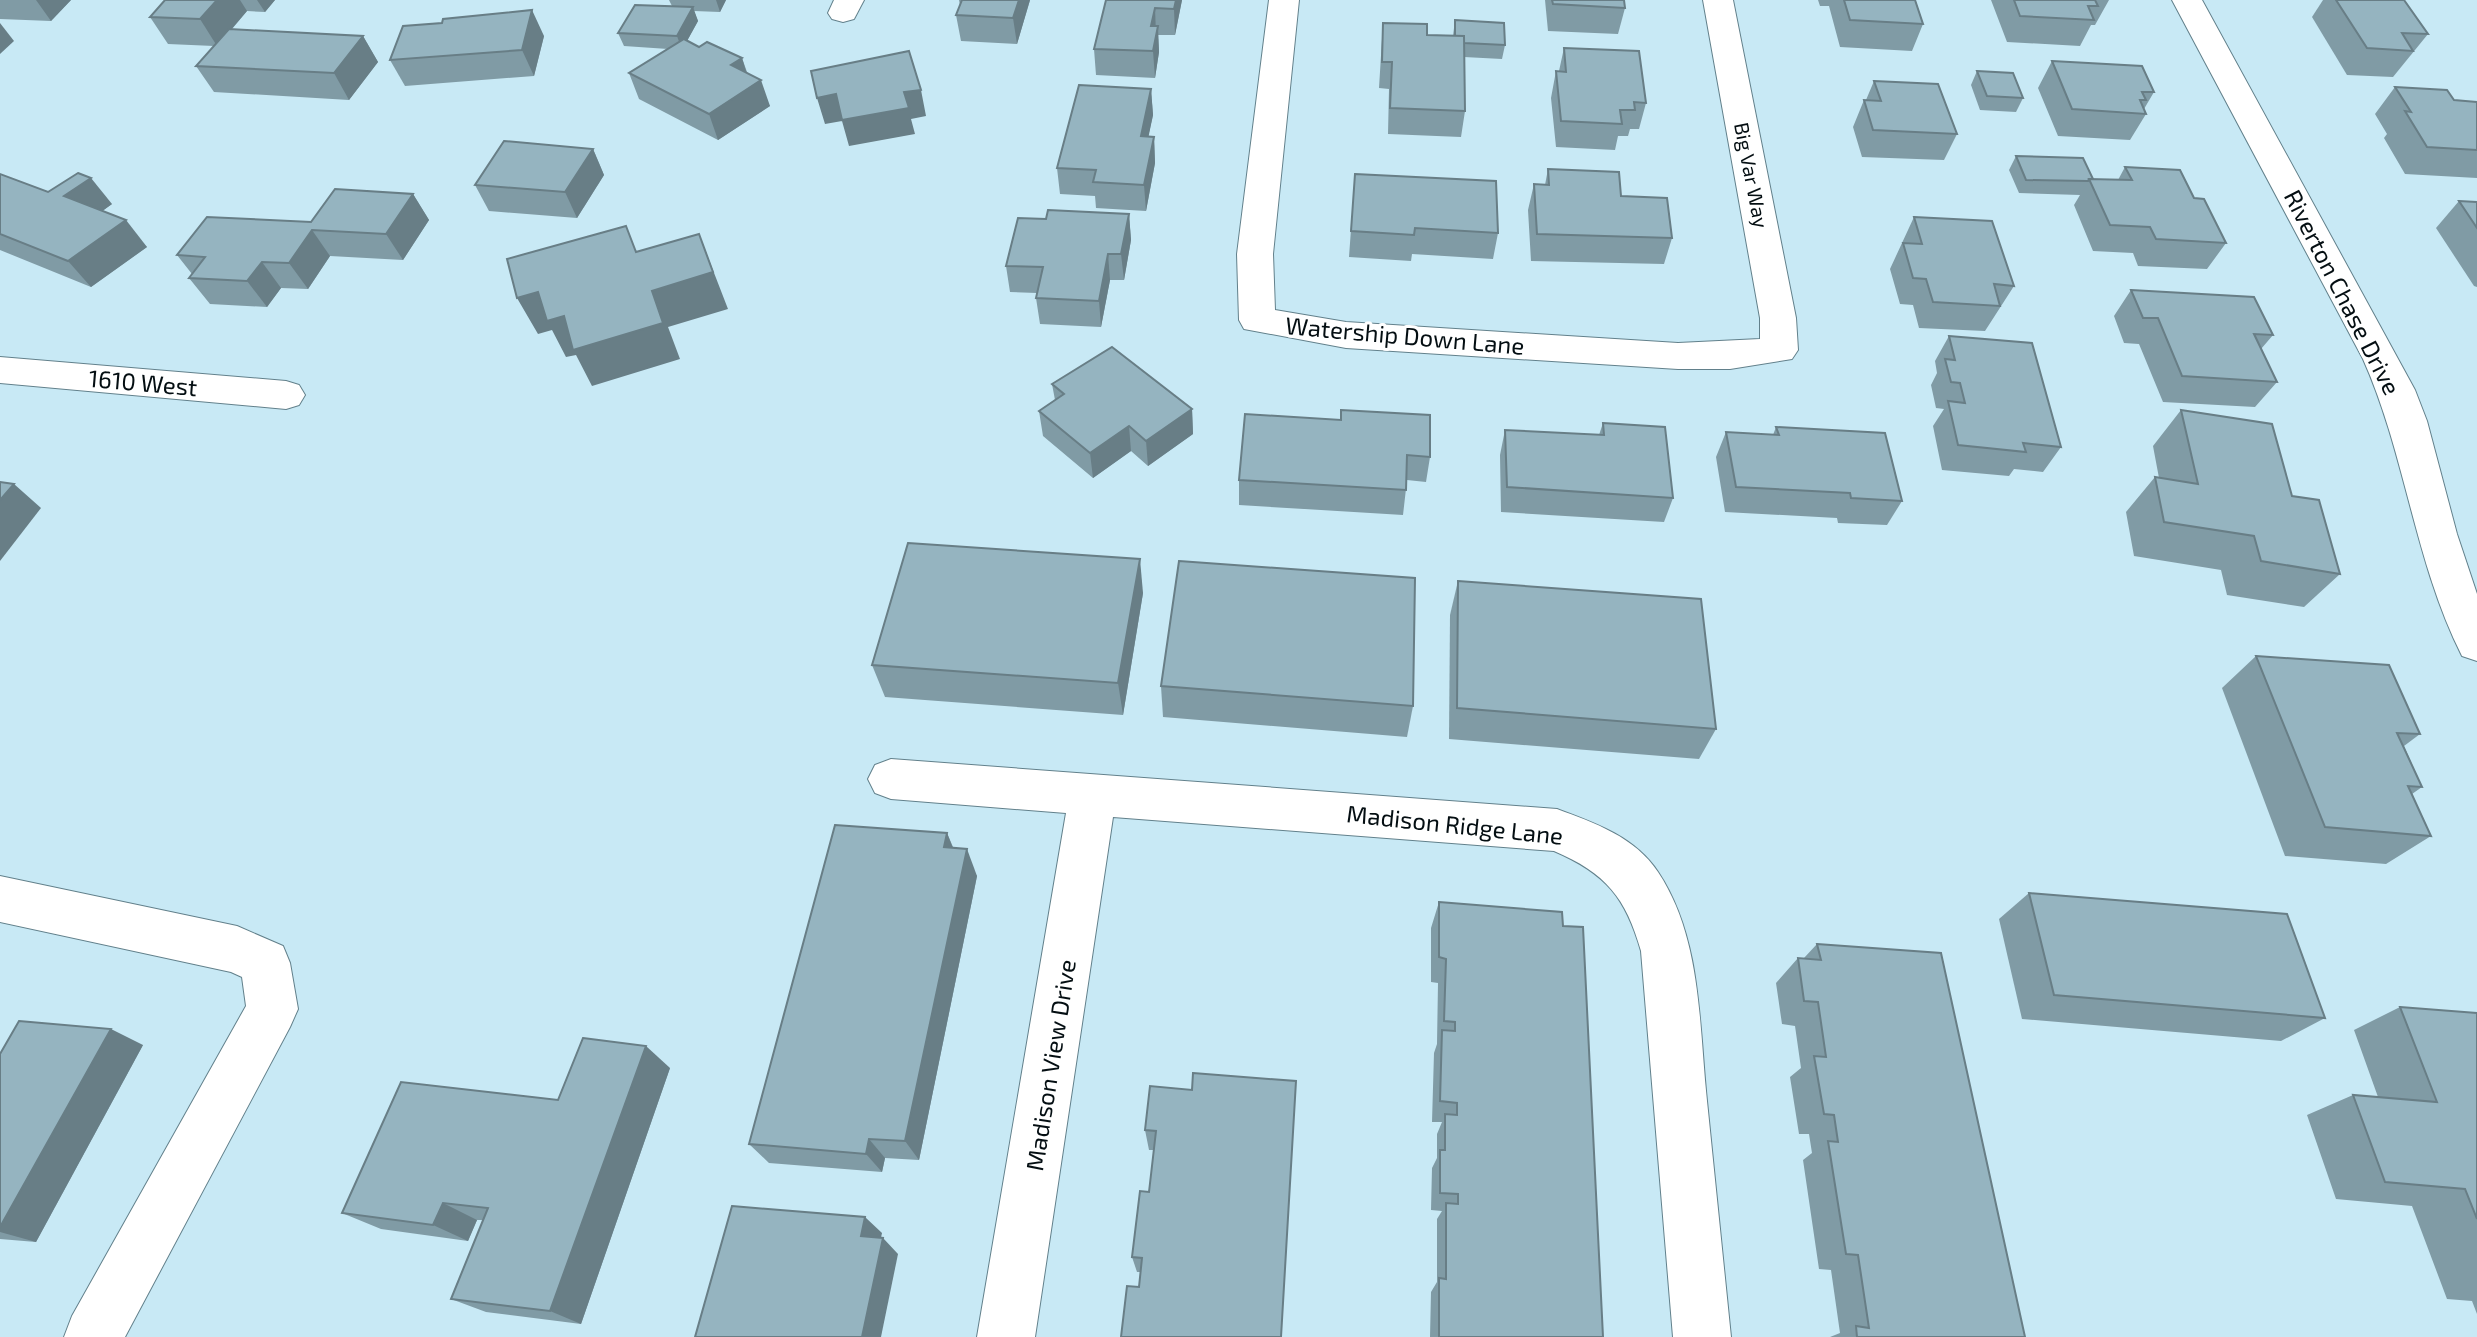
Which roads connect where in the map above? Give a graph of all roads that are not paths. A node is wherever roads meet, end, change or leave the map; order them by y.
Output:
1 (1284, 0) edge
2 (1718, 0) edge
3 (2187, 0) edge
4 (1779, 350) joint
5 (0, 370) edge
6 (286, 395) dead end
7 (2477, 643) edge
8 (891, 779) dead end
9 (1093, 794) junction
10 (0, 899) edge
11 (93, 1337) edge
12 (1006, 1337) edge
13 (1702, 1337) edge

1 - 4 street, Watership Down Lane
2 - 4 street, Big Var Way
3 - 7 street, Riverton Chase Drive
5 - 6 street, 1610 West
8 - 9 street, Madison Ridge Lane
9 - 12 street, Madison View Drive
9 - 13 street, Madison Ridge Lane
10 - 11 street

